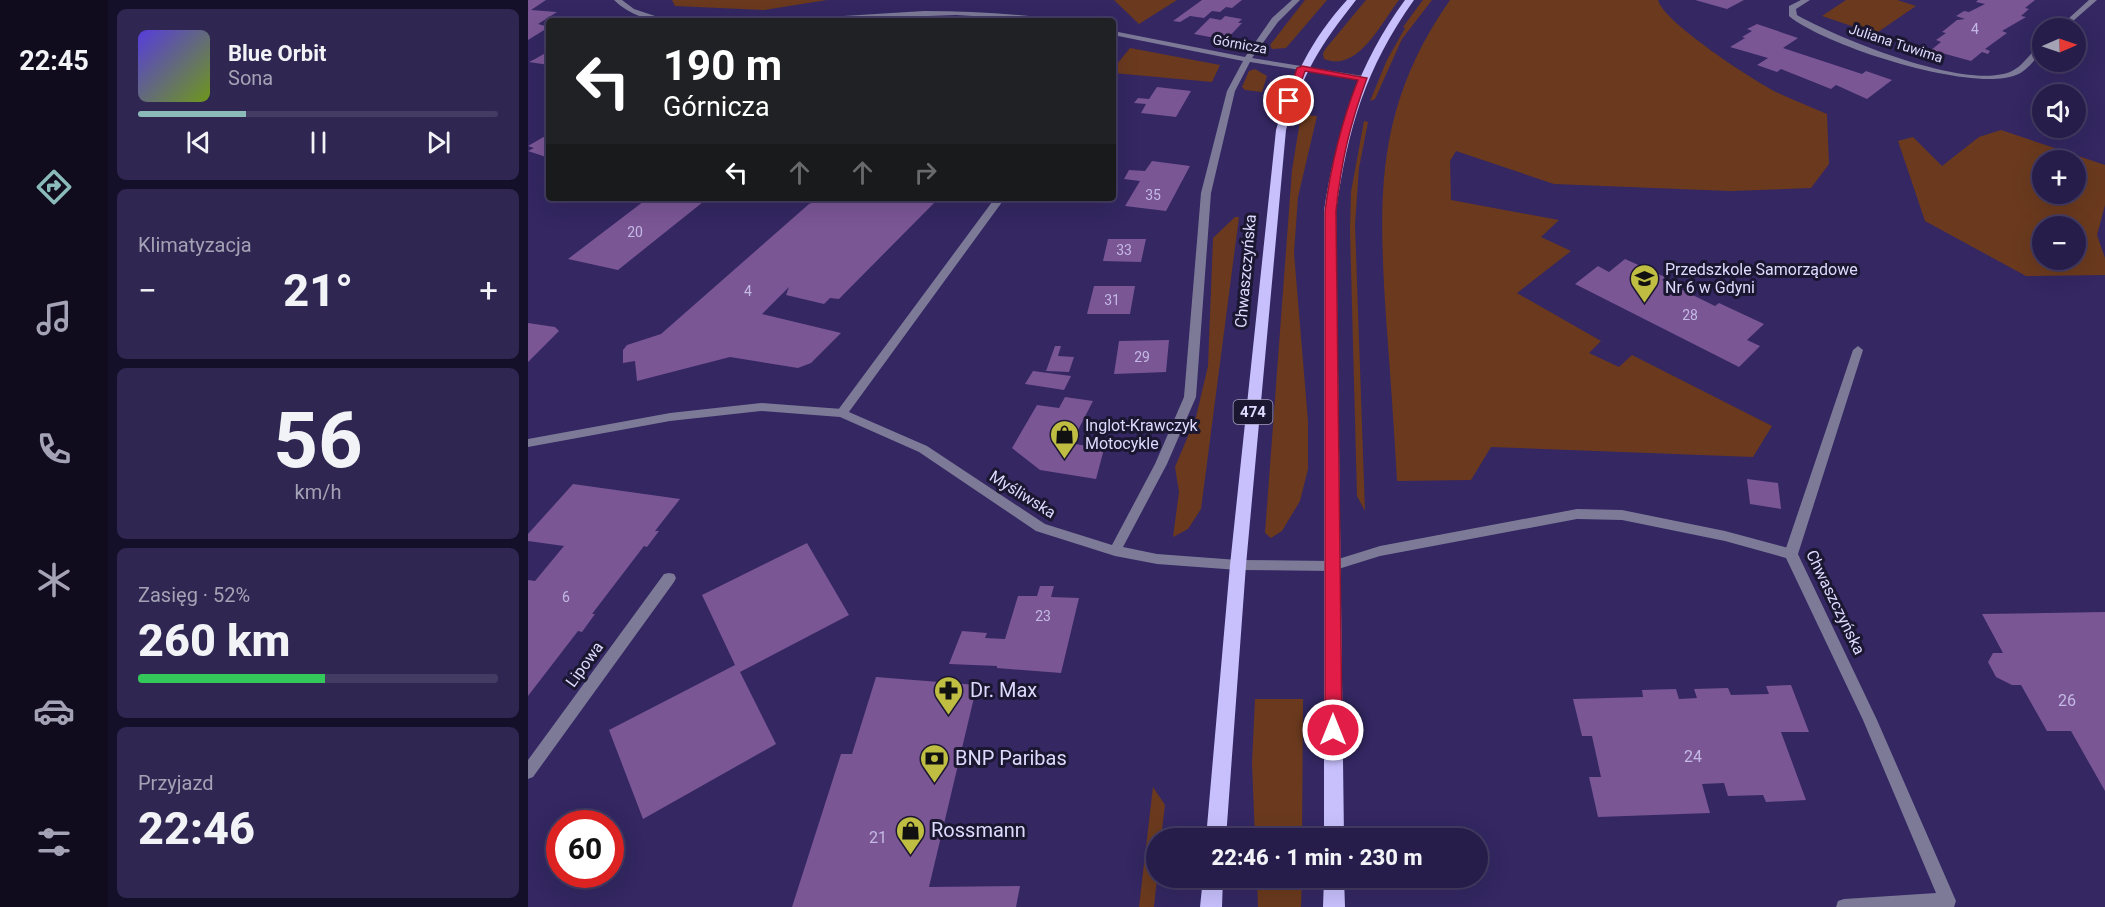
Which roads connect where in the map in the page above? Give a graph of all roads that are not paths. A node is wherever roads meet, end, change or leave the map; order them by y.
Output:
1 (618, 0) edge
2 (1296, 0) edge
3 (1352, 0) edge
4 (1410, 0) edge
5 (1806, 0) edge
6 (2093, 0) edge
7 (656, 18) edge
8 (849, 18) edge
9 (1030, 18) edge
10 (2072, 18) edge
11 (1116, 34) edge
12 (2032, 57) edge
13 (1247, 59) junction
14 (1302, 68) junction
15 (1363, 78) junction
16 (998, 201) edge
17 (1858, 350) dead end
18 (842, 413) junction
19 (528, 442) edge
20 (1115, 551) junction
21 (1791, 554) junction
22 (1238, 565) junction
23 (1332, 566) junction
24 (669, 578) dead end
25 (528, 772) edge
26 (1217, 828) edge
27 (1334, 828) edge
28 (1212, 888) edge
29 (1334, 888) edge
30 (1211, 907) edge
31 (1334, 907) edge
32 (1844, 907) edge

1 - 7 street
2 - 13 street
3 - 14 main road, Chwaszczyńska / 474
4 - 15 main road
5 - 12 street, Juliana Tuwima
6 - 10 street
8 - 9 street
11 - 13 street, Górnicza
13 - 14 street, Górnicza
13 - 20 street
14 - 15 street, Górnicza
14 - 22 main road, Chwaszczyńska / 474
15 - 23 main road
16 - 18 street
17 - 21 street
18 - 19 street, Myśliwska
18 - 20 street, Myśliwska
20 - 22 street, Myśliwska
21 - 23 street, Chwaszczyńska
21 - 32 street, Chwaszczyńska
22 - 23 street, Chwaszczyńska
22 - 26 main road, Chwaszczyńska / 474
23 - 27 main road
24 - 25 street, Lipowa
28 - 30 main road
29 - 31 main road

